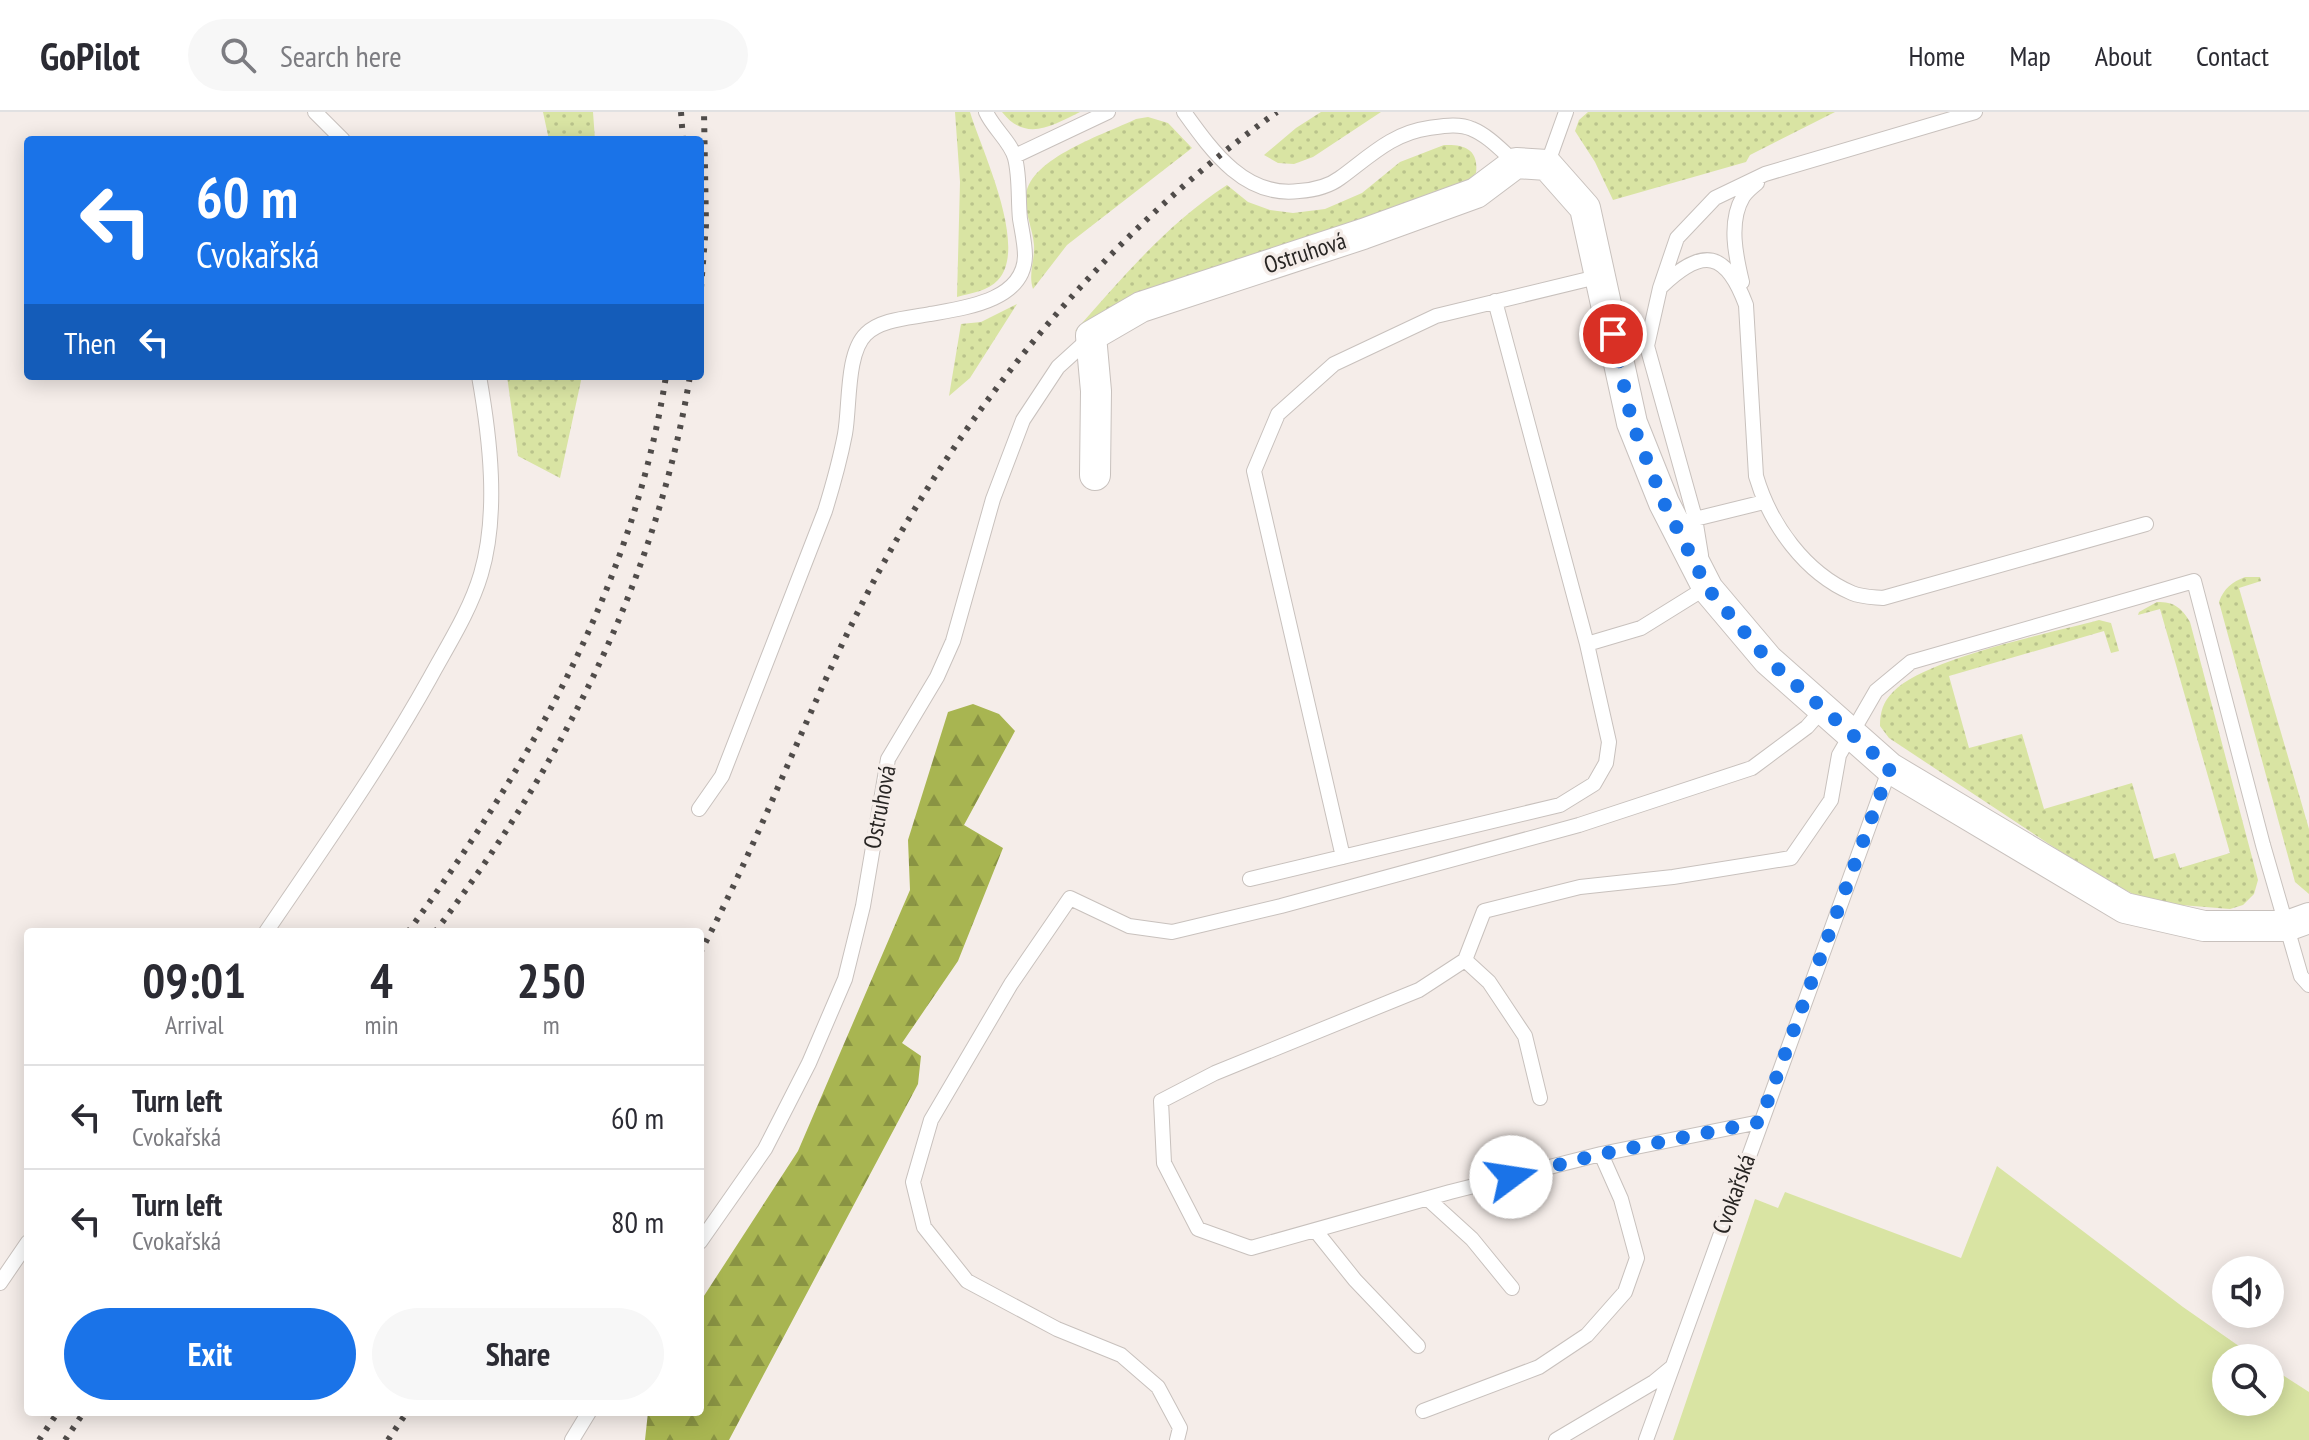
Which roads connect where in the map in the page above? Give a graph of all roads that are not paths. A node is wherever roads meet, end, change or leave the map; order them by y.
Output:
1 (315, 112) edge
2 (986, 112) edge
3 (1108, 112) edge
4 (1184, 112) edge
5 (1975, 112) edge
6 (1561, 115) edge
7 (339, 136) edge
8 (1015, 156) junction
9 (1516, 163) junction
10 (1547, 165) junction
11 (1765, 174) junction
12 (1601, 276) junction
13 (1660, 288) junction
14 (1495, 301) junction
15 (1746, 305) junction
16 (1091, 336) junction
17 (480, 380) edge
18 (1095, 475) dead end
19 (1764, 502) junction
20 (1685, 521) junction
21 (2146, 524) dead end
22 (1708, 589) junction
23 (1587, 644) junction
24 (1822, 710) junction
25 (1851, 733) junction
26 (1890, 768) junction
27 (699, 809) dead end
28 (1343, 857) junction
29 (1250, 879) dead end
30 (2298, 922) edge
31 (269, 928) edge
32 (1465, 960) junction
33 (2309, 985) edge
34 (1540, 1098) dead end
35 (1760, 1122) junction
36 (1601, 1154) junction
37 (1428, 1199) junction
38 (1315, 1230) junction
39 (704, 1236) edge
40 (24, 1248) edge
41 (0, 1283) edge
42 (1512, 1288) dead end
43 (1418, 1346) dead end
44 (1673, 1366) junction
45 (1423, 1411) dead end
46 (587, 1416) edge
47 (572, 1440) edge
48 (1177, 1440) edge
49 (1556, 1440) edge
50 (1646, 1440) edge

1 - 7 lane
2 - 8 lane
3 - 8 lane
4 - 9 lane
5 - 11 lane
6 - 10 lane
8 - 27 lane
9 - 10 street
9 - 16 street, Ostruhová
10 - 12 street
11 - 13 lane
11 - 15 lane
12 - 14 lane
12 - 20 street
13 - 15 lane
13 - 20 lane
14 - 23 lane
14 - 28 lane
15 - 19 lane
16 - 18 street
16 - 39 lane, Ostruhová
17 - 31 lane
19 - 20 lane
19 - 21 lane
20 - 22 street
22 - 23 lane
22 - 24 street
23 - 28 lane
24 - 25 street
24 - 48 lane
25 - 26 street
25 - 30 lane
25 - 32 lane
26 - 30 street
26 - 35 lane, Cvokařská
28 - 29 lane
30 - 33 lane
32 - 34 lane
32 - 38 lane
35 - 36 lane
35 - 44 lane, Cvokařská
36 - 37 lane
36 - 45 lane
37 - 38 lane
37 - 42 lane
38 - 43 lane
40 - 41 lane
44 - 49 lane
44 - 50 lane, Cvokařská
46 - 47 lane

